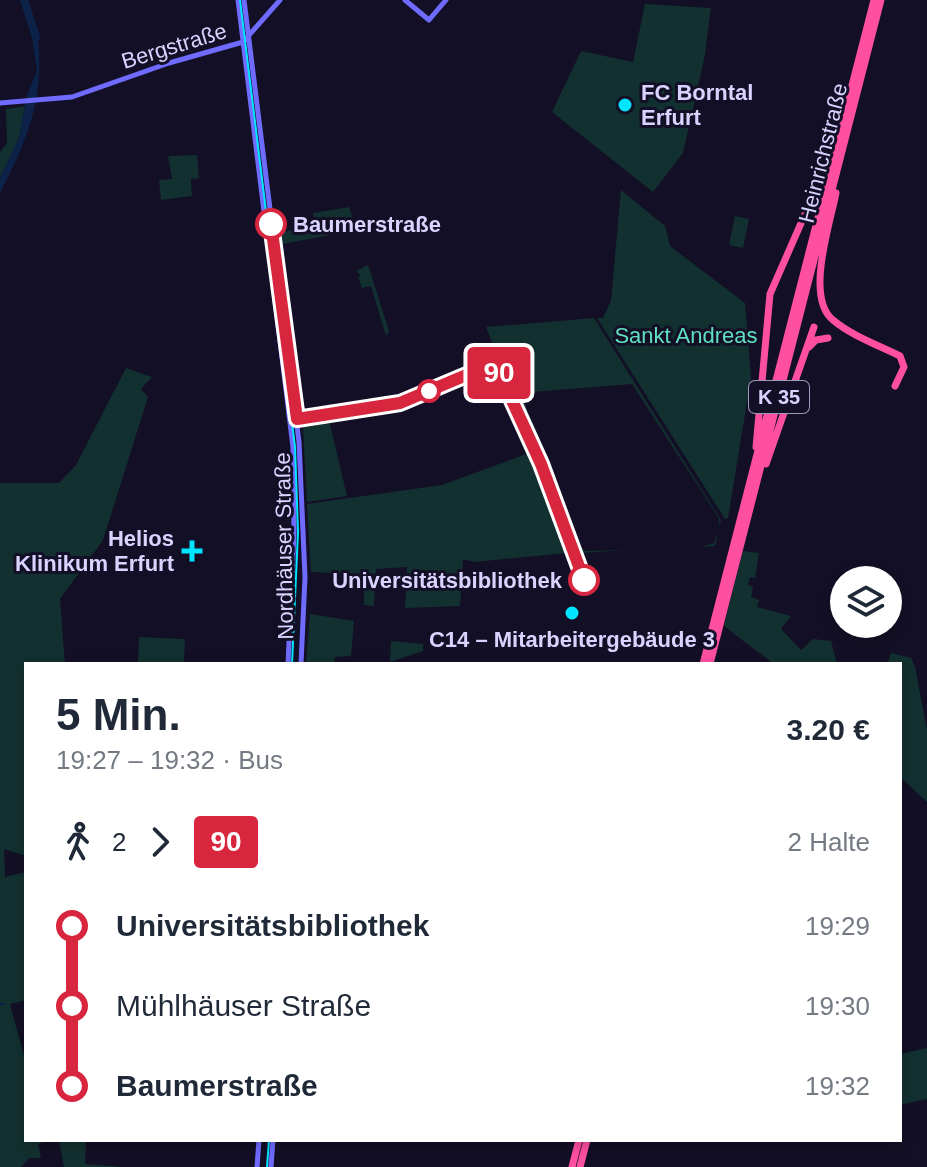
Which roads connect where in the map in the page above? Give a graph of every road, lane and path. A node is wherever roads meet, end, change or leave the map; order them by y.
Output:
1 (238, 0) edge
2 (244, 0) edge
3 (280, 0) edge
4 (405, 0) edge
5 (446, 0) edge
6 (874, 0) edge
7 (881, 0) edge
8 (246, 40) junction
9 (0, 103) edge
10 (835, 146) junction
11 (834, 182) junction
12 (797, 313) junction
13 (814, 327) dead end
14 (828, 338) dead end
15 (807, 349) junction
16 (895, 386) dead end
17 (757, 453) junction
18 (758, 480) junction
19 (288, 662) edge
20 (301, 662) edge
21 (704, 662) edge
22 (711, 662) edge
23 (259, 1142) edge
24 (273, 1142) edge
25 (578, 1142) edge
26 (586, 1142) edge
27 (257, 1167) edge
28 (271, 1167) edge
29 (572, 1167) edge
30 (580, 1167) edge

1 - 8 main road, Nordhäuser Straße
2 - 8 main road, Nordhäuser Straße
3 - 8 main road, Bergstraße
4 - 5 main road
6 - 10 highway, Heinrichstraße / K 35
7 - 11 highway, Heinrichstraße / K 35
8 - 9 main road, Bergstraße
8 - 19 main road, Nordhäuser Straße
8 - 20 main road, Nordhäuser Straße
10 - 12 highway, Heinrichstraße / K 35
10 - 17 highway
11 - 12 highway, Heinrichstraße / K 35
11 - 16 highway
12 - 17 highway, K 35
12 - 18 highway, K 35
13 - 15 highway
14 - 15 highway
15 - 18 highway
17 - 21 highway, K 35
18 - 22 highway, K 35
23 - 27 main road
24 - 28 main road
25 - 29 highway
26 - 30 highway

